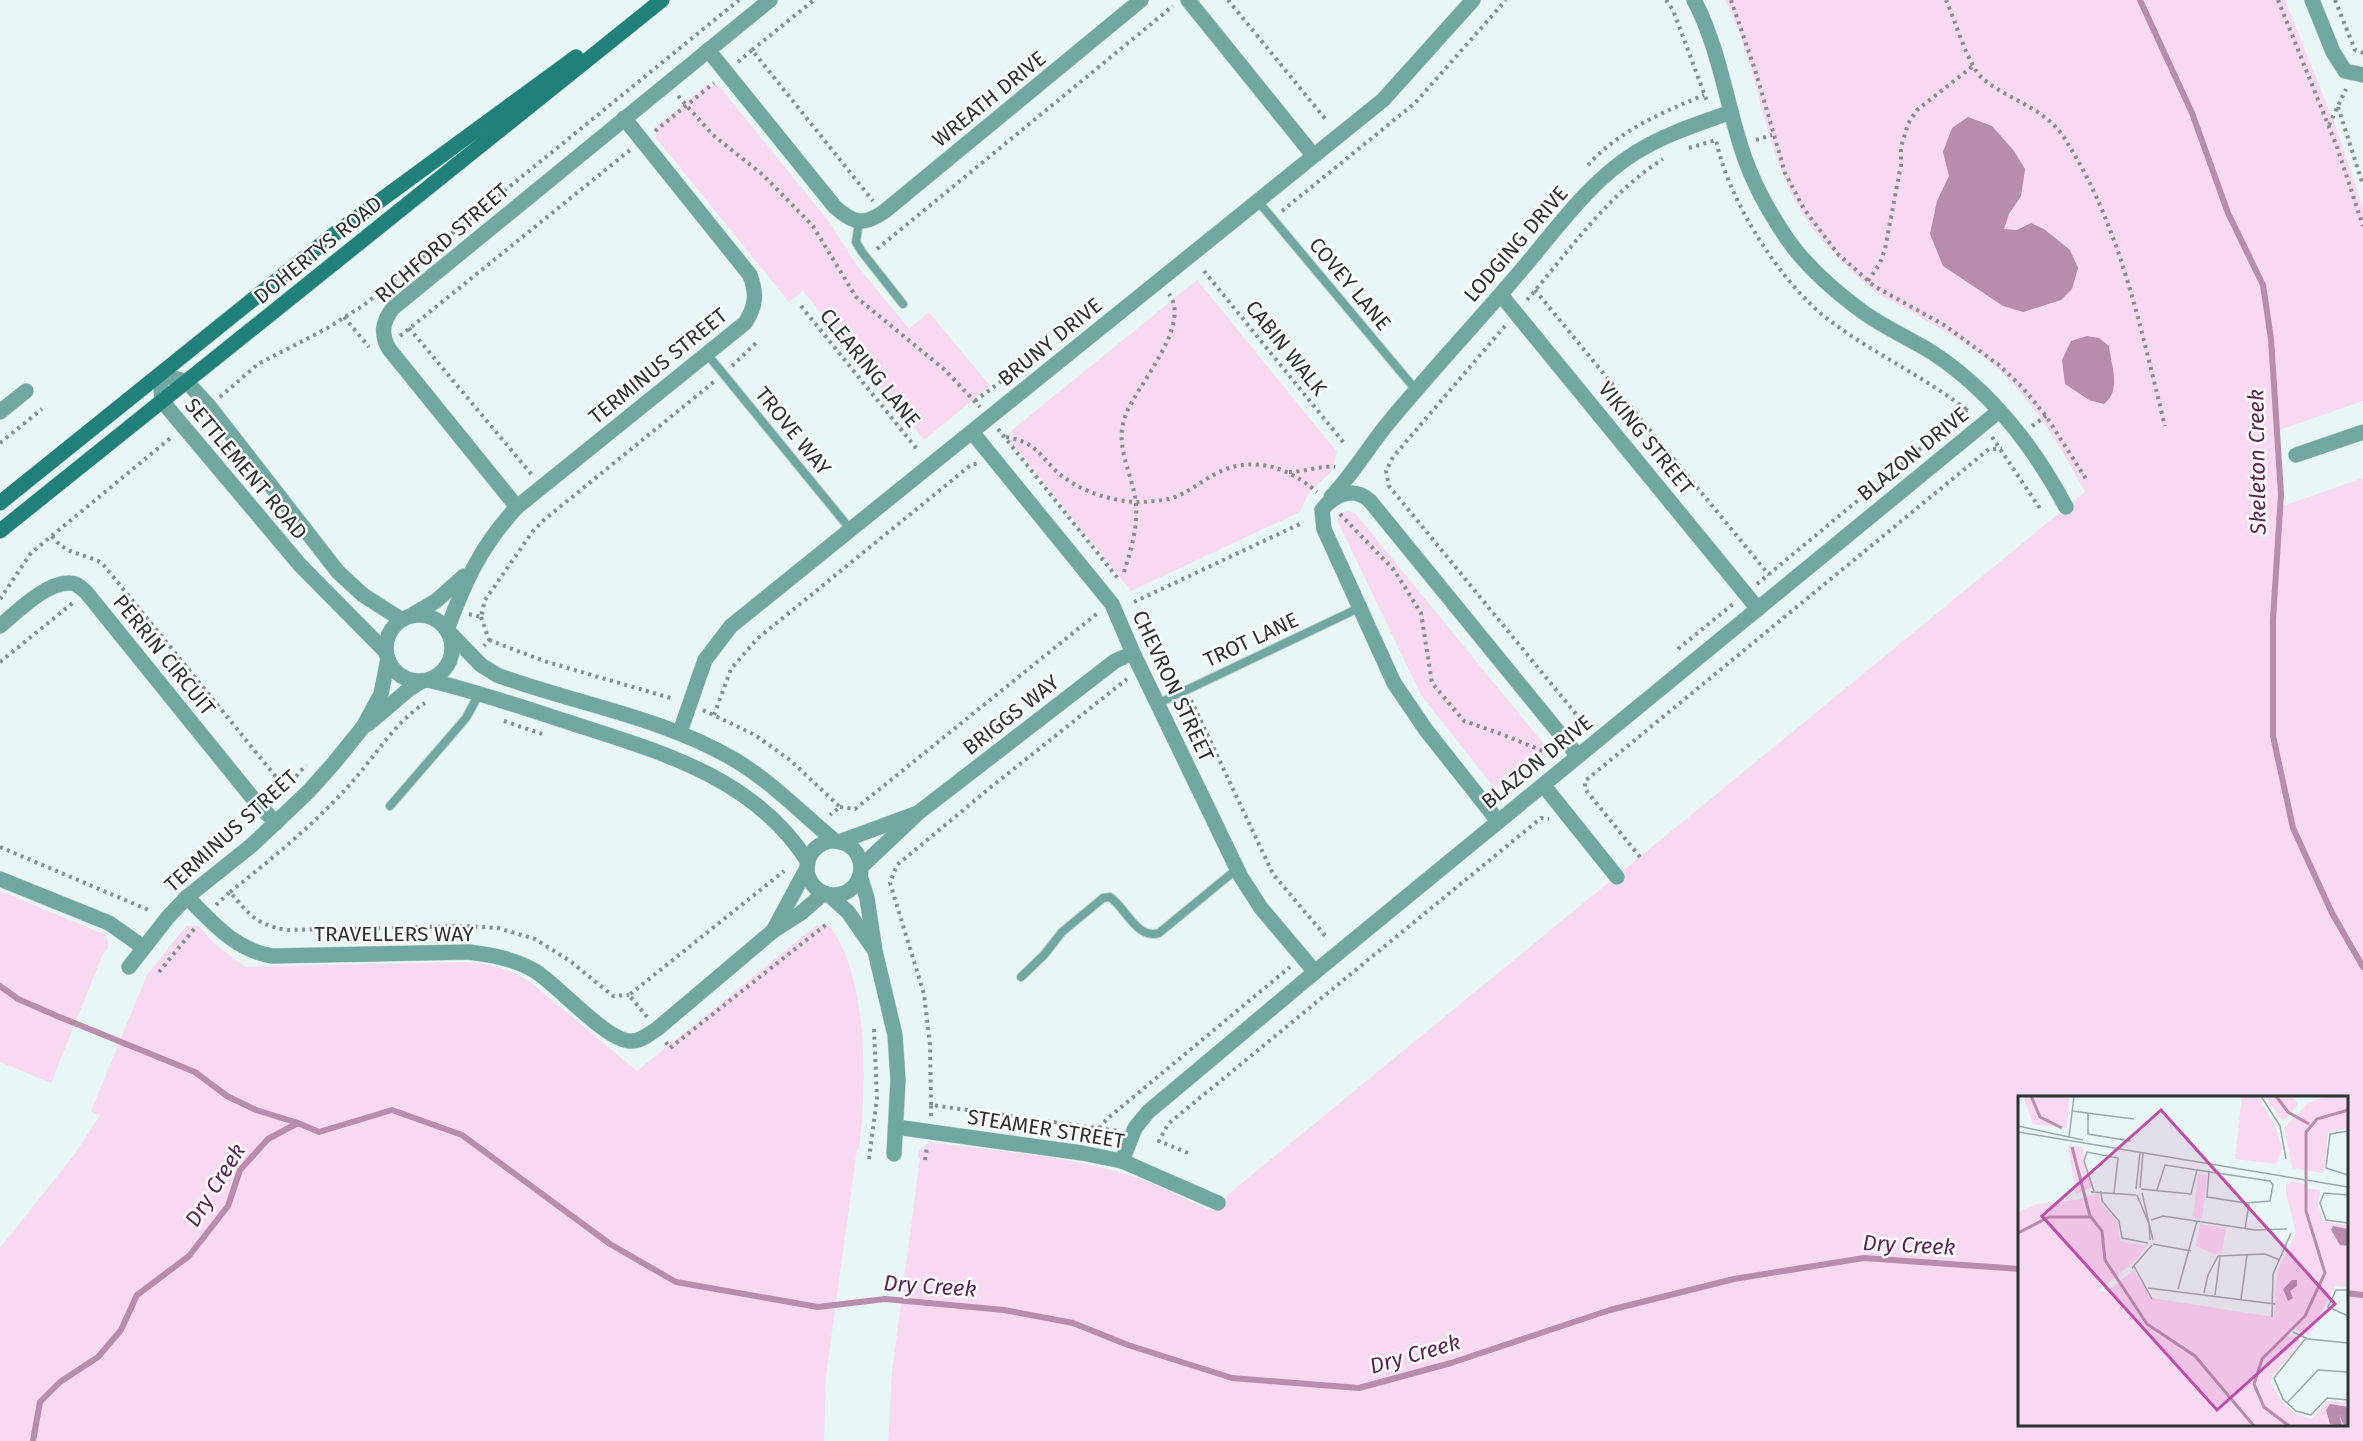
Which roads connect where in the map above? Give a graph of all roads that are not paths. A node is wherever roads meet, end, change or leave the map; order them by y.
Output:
1 (654, 0) edge
2 (662, 0) edge
3 (770, 0) edge
4 (1141, 0) edge
5 (1473, 0) edge
6 (1694, 0) edge
7 (2312, 0) edge
8 (1182, 2) edge
9 (708, 50) junction
10 (2363, 75) edge
11 (1731, 112) junction
12 (624, 118) junction
13 (1313, 154) junction
14 (1257, 200) junction
15 (859, 222) junction
16 (1501, 295) junction
17 (903, 304) dead end
18 (707, 354) junction
19 (160, 375) junction
20 (186, 381) junction
21 (1416, 390) junction
22 (26, 391) dead end
23 (162, 402) junction
24 (1999, 411) junction
25 (0, 412) edge
26 (972, 432) junction
27 (2363, 432) edge
28 (1366, 449) junction
29 (2296, 456) dead end
30 (1363, 494) junction
31 (513, 501) junction
32 (1329, 501) junction
33 (0, 503) edge
34 (2066, 507) dead end
35 (851, 530) junction
36 (0, 531) edge
37 (472, 568) junction
38 (1359, 608) junction
39 (1758, 609) junction
40 (407, 618) junction
41 (0, 626) edge
42 (448, 631) junction
43 (387, 655) junction
44 (1128, 655) junction
45 (425, 681) junction
46 (479, 694) junction
47 (1157, 704) junction
48 (363, 727) junction
49 (680, 732) junction
50 (1578, 756) junction
51 (1544, 786) junction
52 (390, 806) dead end
53 (918, 813) junction
54 (1498, 822) junction
55 (276, 823) junction
56 (837, 842) junction
57 (808, 865) junction
58 (1237, 869) junction
59 (861, 871) junction
60 (1617, 877) dead end
61 (0, 879) edge
62 (827, 894) junction
63 (187, 897) junction
64 (773, 931) junction
65 (143, 947) junction
66 (875, 951) junction
67 (129, 967) dead end
68 (1316, 972) junction
69 (1021, 977) dead end
70 (896, 1127) junction
71 (894, 1154) dead end
72 (1122, 1161) junction
73 (1218, 1203) dead end

1 - 19 main road, DOHERTYS ROAD
2 - 20 main road, DOHERTYS ROAD
3 - 9 street
4 - 15 street, WREATH DRIVE
5 - 13 street, BRUNY DRIVE
6 - 11 street
7 - 10 street
8 - 13 street
9 - 12 street
9 - 15 street
11 - 16 street, LODGING DRIVE
11 - 24 street
12 - 18 street, TERMINUS STREET
12 - 31 street, RICHFORD STREET
13 - 14 street, BRUNY DRIVE
14 - 21 lane, COVEY LANE
14 - 26 street, BRUNY DRIVE
15 - 17 lane
16 - 21 street, LODGING DRIVE
16 - 39 street, VIKING STREET
18 - 31 street, TERMINUS STREET
18 - 35 lane, TROVE WAY
19 - 20 street, SETTLEMENT ROAD
19 - 23 street, SETTLEMENT ROAD
19 - 33 main road, DOHERTYS ROAD
20 - 23 main road, DOHERTYS ROAD
20 - 40 street, SETTLEMENT ROAD
21 - 28 street, LODGING DRIVE
22 - 25 street
23 - 36 main road, DOHERTYS ROAD
23 - 43 street, SETTLEMENT ROAD
24 - 34 street
24 - 39 street, BLAZON DRIVE
26 - 35 street, BRUNY DRIVE
26 - 44 street, CHEVRON STREET
27 - 29 street
28 - 30 street
28 - 32 street, LODGING DRIVE
30 - 32 street
30 - 50 street
31 - 37 street, TERMINUS STREET
32 - 38 street
35 - 49 street, BRUNY DRIVE
37 - 40 street, TERMINUS STREET
37 - 42 street, TERMINUS STREET
38 - 47 lane, TROT LANE
38 - 54 street
39 - 50 street, BLAZON DRIVE
40 - 42 street
40 - 43 street
41 - 55 street, PERRIN CIRCUIT
42 - 45 street
42 - 49 street
43 - 45 street
43 - 48 street, TERMINUS STREET
44 - 47 street, CHEVRON STREET
44 - 53 street, BRIGGS WAY
45 - 46 street
45 - 48 street, TERMINUS STREET
46 - 52 lane
46 - 57 street
47 - 58 street, CHEVRON STREET
48 - 55 street, TERMINUS STREET
49 - 56 street
50 - 51 street, BLAZON DRIVE
51 - 54 street, BLAZON DRIVE
51 - 60 street
53 - 56 street, BRIGGS WAY
53 - 59 street, BRIGGS WAY
54 - 68 street, BLAZON DRIVE
55 - 63 street, TERMINUS STREET
56 - 57 street
56 - 59 street
57 - 62 street
57 - 64 street
58 - 68 street, CHEVRON STREET
58 - 69 lane
59 - 62 street
59 - 66 street
61 - 65 street
62 - 64 street
62 - 66 street
63 - 64 street, TRAVELLERS WAY
63 - 65 street, TERMINUS STREET
65 - 67 street, TERMINUS STREET
66 - 70 street
68 - 72 street, BLAZON DRIVE
70 - 71 street
70 - 72 street, STEAMER STREET
72 - 73 street, STEAMER STREET

